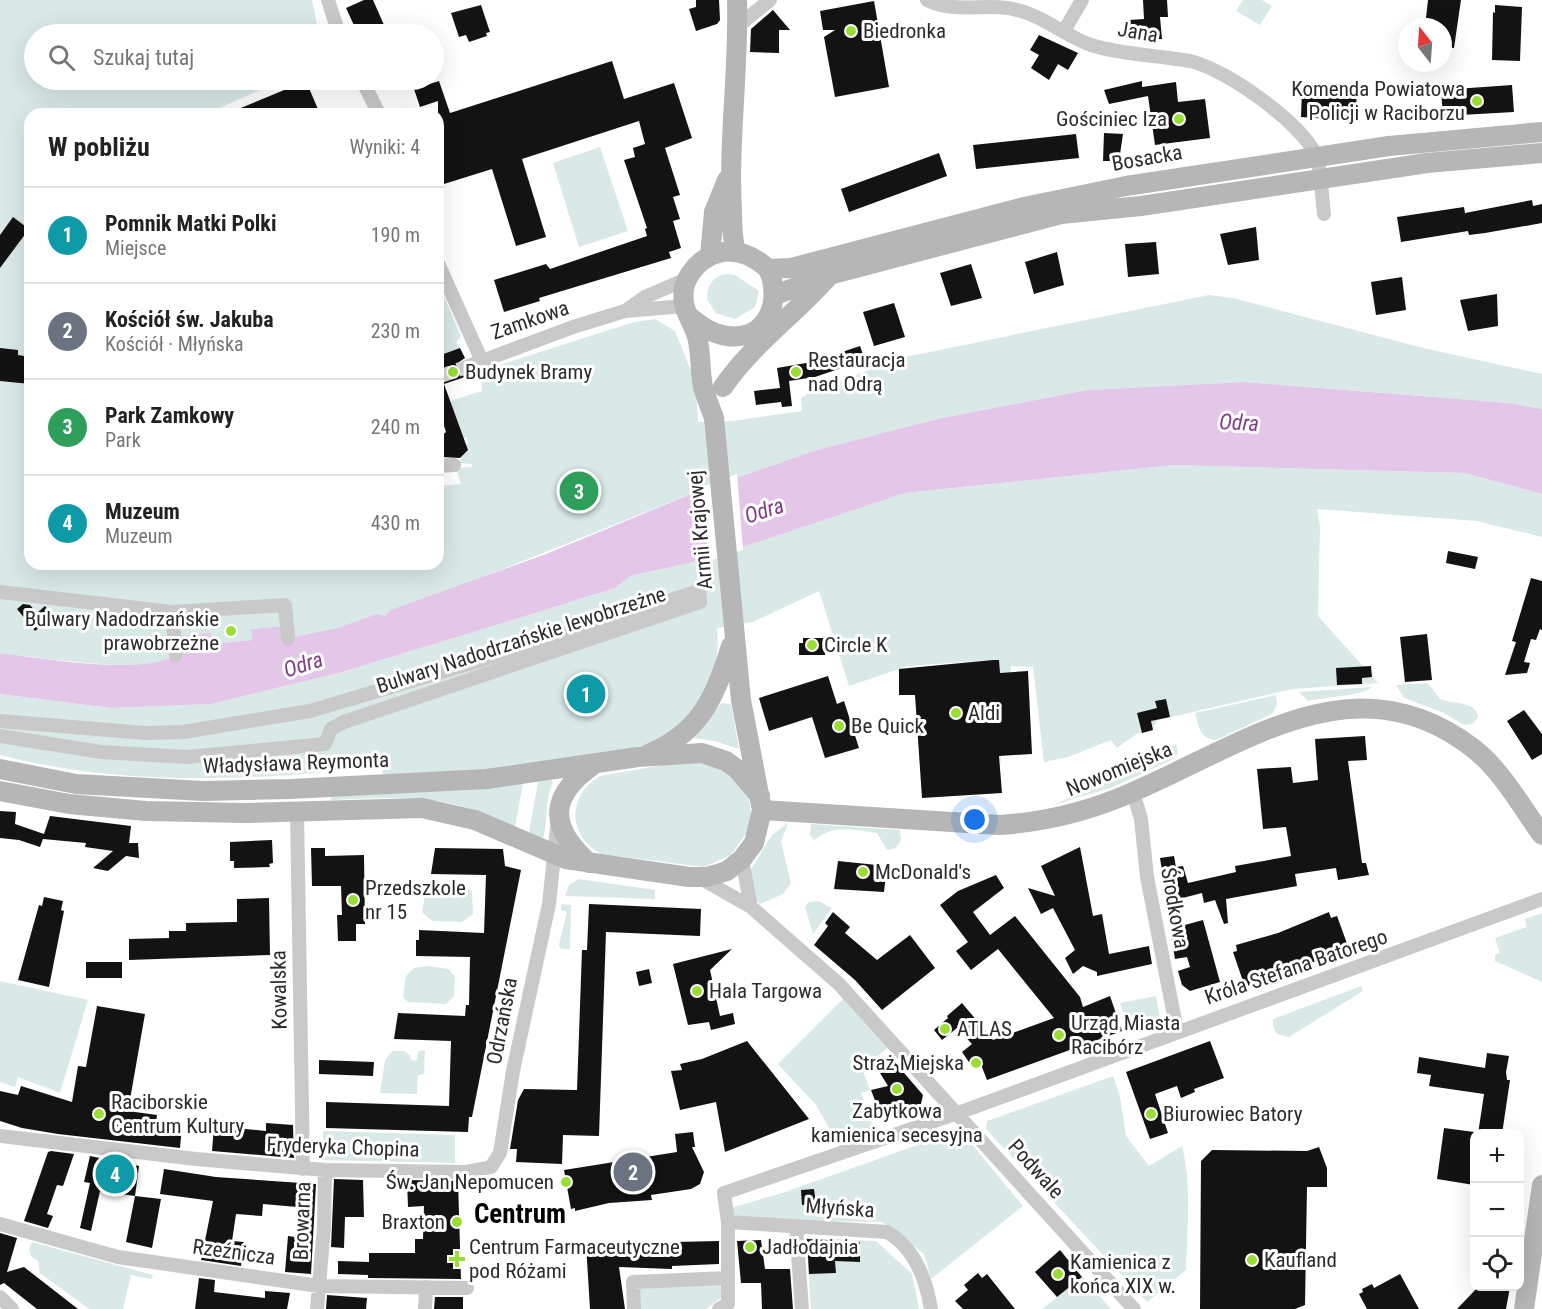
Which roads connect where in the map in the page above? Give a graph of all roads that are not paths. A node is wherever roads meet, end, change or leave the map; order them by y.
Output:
1 (328, 0) edge
2 (737, 0) edge
3 (770, 0) edge
4 (927, 0) edge
5 (1082, 0) edge
6 (336, 24) edge
7 (738, 26) junction
8 (1064, 31) junction
9 (367, 90) edge
10 (377, 108) edge
11 (1542, 132) edge
12 (1542, 153) edge
13 (1316, 156) junction
14 (729, 177) junction
15 (1319, 179) junction
16 (1324, 214) dead end
17 (736, 252) junction
18 (710, 256) junction
19 (768, 269) junction
20 (829, 275) junction
21 (444, 276) edge
22 (687, 279) junction
23 (775, 295) junction
24 (625, 311) junction
25 (687, 311) junction
26 (739, 336) junction
27 (481, 359) junction
28 (466, 366) tunnel mouth
29 (723, 387) junction
30 (714, 418) junction
31 (454, 465) dead end
32 (444, 466) edge
33 (0, 592) edge
34 (172, 612) junction
35 (733, 630) junction
36 (288, 638) dead end
37 (176, 655) dead end
38 (0, 720) edge
39 (0, 736) edge
40 (638, 757) junction
41 (595, 763) junction
42 (0, 769) edge
43 (0, 791) edge
44 (1133, 792) junction
45 (762, 804) junction
46 (297, 811) junction
47 (559, 813) junction
48 (1542, 834) edge
49 (552, 855) junction
50 (742, 859) junction
51 (589, 863) junction
52 (698, 877) junction
53 (1542, 899) edge
54 (751, 907) junction
55 (1177, 1031) junction
56 (957, 1113) junction
57 (2, 1136) edge
58 (303, 1168) junction
59 (325, 1170) junction
60 (465, 1172) joint
61 (1542, 1185) edge
62 (728, 1222) junction
63 (0, 1224) edge
64 (796, 1226) junction
65 (728, 1278) junction
66 (319, 1286) junction
67 (426, 1287) junction
68 (467, 1288) dead end
69 (0, 1297) edge
70 (12, 1309) edge
71 (317, 1309) edge
72 (426, 1309) edge
73 (634, 1309) edge
74 (719, 1309) edge
75 (802, 1309) edge
76 (931, 1309) edge
77 (1134, 1309) edge
78 (1524, 1309) edge

1 - 6 street
2 - 7 street
3 - 7 street
4 - 8 street, Jana
5 - 8 street
7 - 14 street
8 - 13 street, Jana
9 - 10 street
11 - 13 street, Bosacka
12 - 15 street, Bosacka
13 - 15 street
13 - 19 street, Bosacka
14 - 17 street
14 - 18 street
15 - 16 street
15 - 20 street, Bosacka
17 - 18 street
17 - 19 street
18 - 22 street
19 - 23 street
20 - 23 street, Bosacka
20 - 29 street
21 - 27 street, Zamkowa
22 - 24 street, Zamkowa
22 - 25 street
23 - 26 street
24 - 25 street, Zamkowa
24 - 27 street, Zamkowa
25 - 26 street
25 - 30 street, Armii Krajowej
26 - 29 street, Armii Krajowej
27 - 28 street
29 - 30 street, Armii Krajowej
30 - 35 street, Armii Krajowej
31 - 32 street
33 - 34 street
34 - 36 street
34 - 37 street
35 - 40 street, Armii Krajowej
35 - 45 street, Armii Krajowej
38 - 39 street, Bulwary Nadodrzańskie lewobrzeżne
40 - 41 street
40 - 45 street
41 - 42 street, Władysława Reymonta
41 - 47 street
43 - 46 street
44 - 45 street, Nowomiejska
44 - 48 street, Nowomiejska
44 - 55 street, Środkowa
45 - 50 street
46 - 49 street
46 - 58 street, Kowalska
47 - 49 street, Odrzańska
47 - 51 street
49 - 51 street
49 - 60 street, Odrzańska
50 - 52 street
50 - 54 street
51 - 52 street
52 - 54 street, Podwale
53 - 55 street, Króla Stefana Batorego
54 - 56 street, Podwale
55 - 56 street, Króla Stefana Batorego
56 - 62 street, Króla Stefana Batorego
56 - 77 street, Podwale
57 - 58 street, Fryderyka Chopina
58 - 59 street, Fryderyka Chopina
59 - 60 street, Fryderyka Chopina
59 - 66 street, Browarna
61 - 78 street
62 - 64 street, Młyńska
62 - 65 street
63 - 66 street, Rzeźnicza
64 - 75 street
64 - 76 street, Młyńska
65 - 73 street
65 - 74 street
66 - 67 street, Rzeźnicza
66 - 71 street, Browarna
67 - 68 street, Rzeźnicza
67 - 72 street
69 - 70 street

